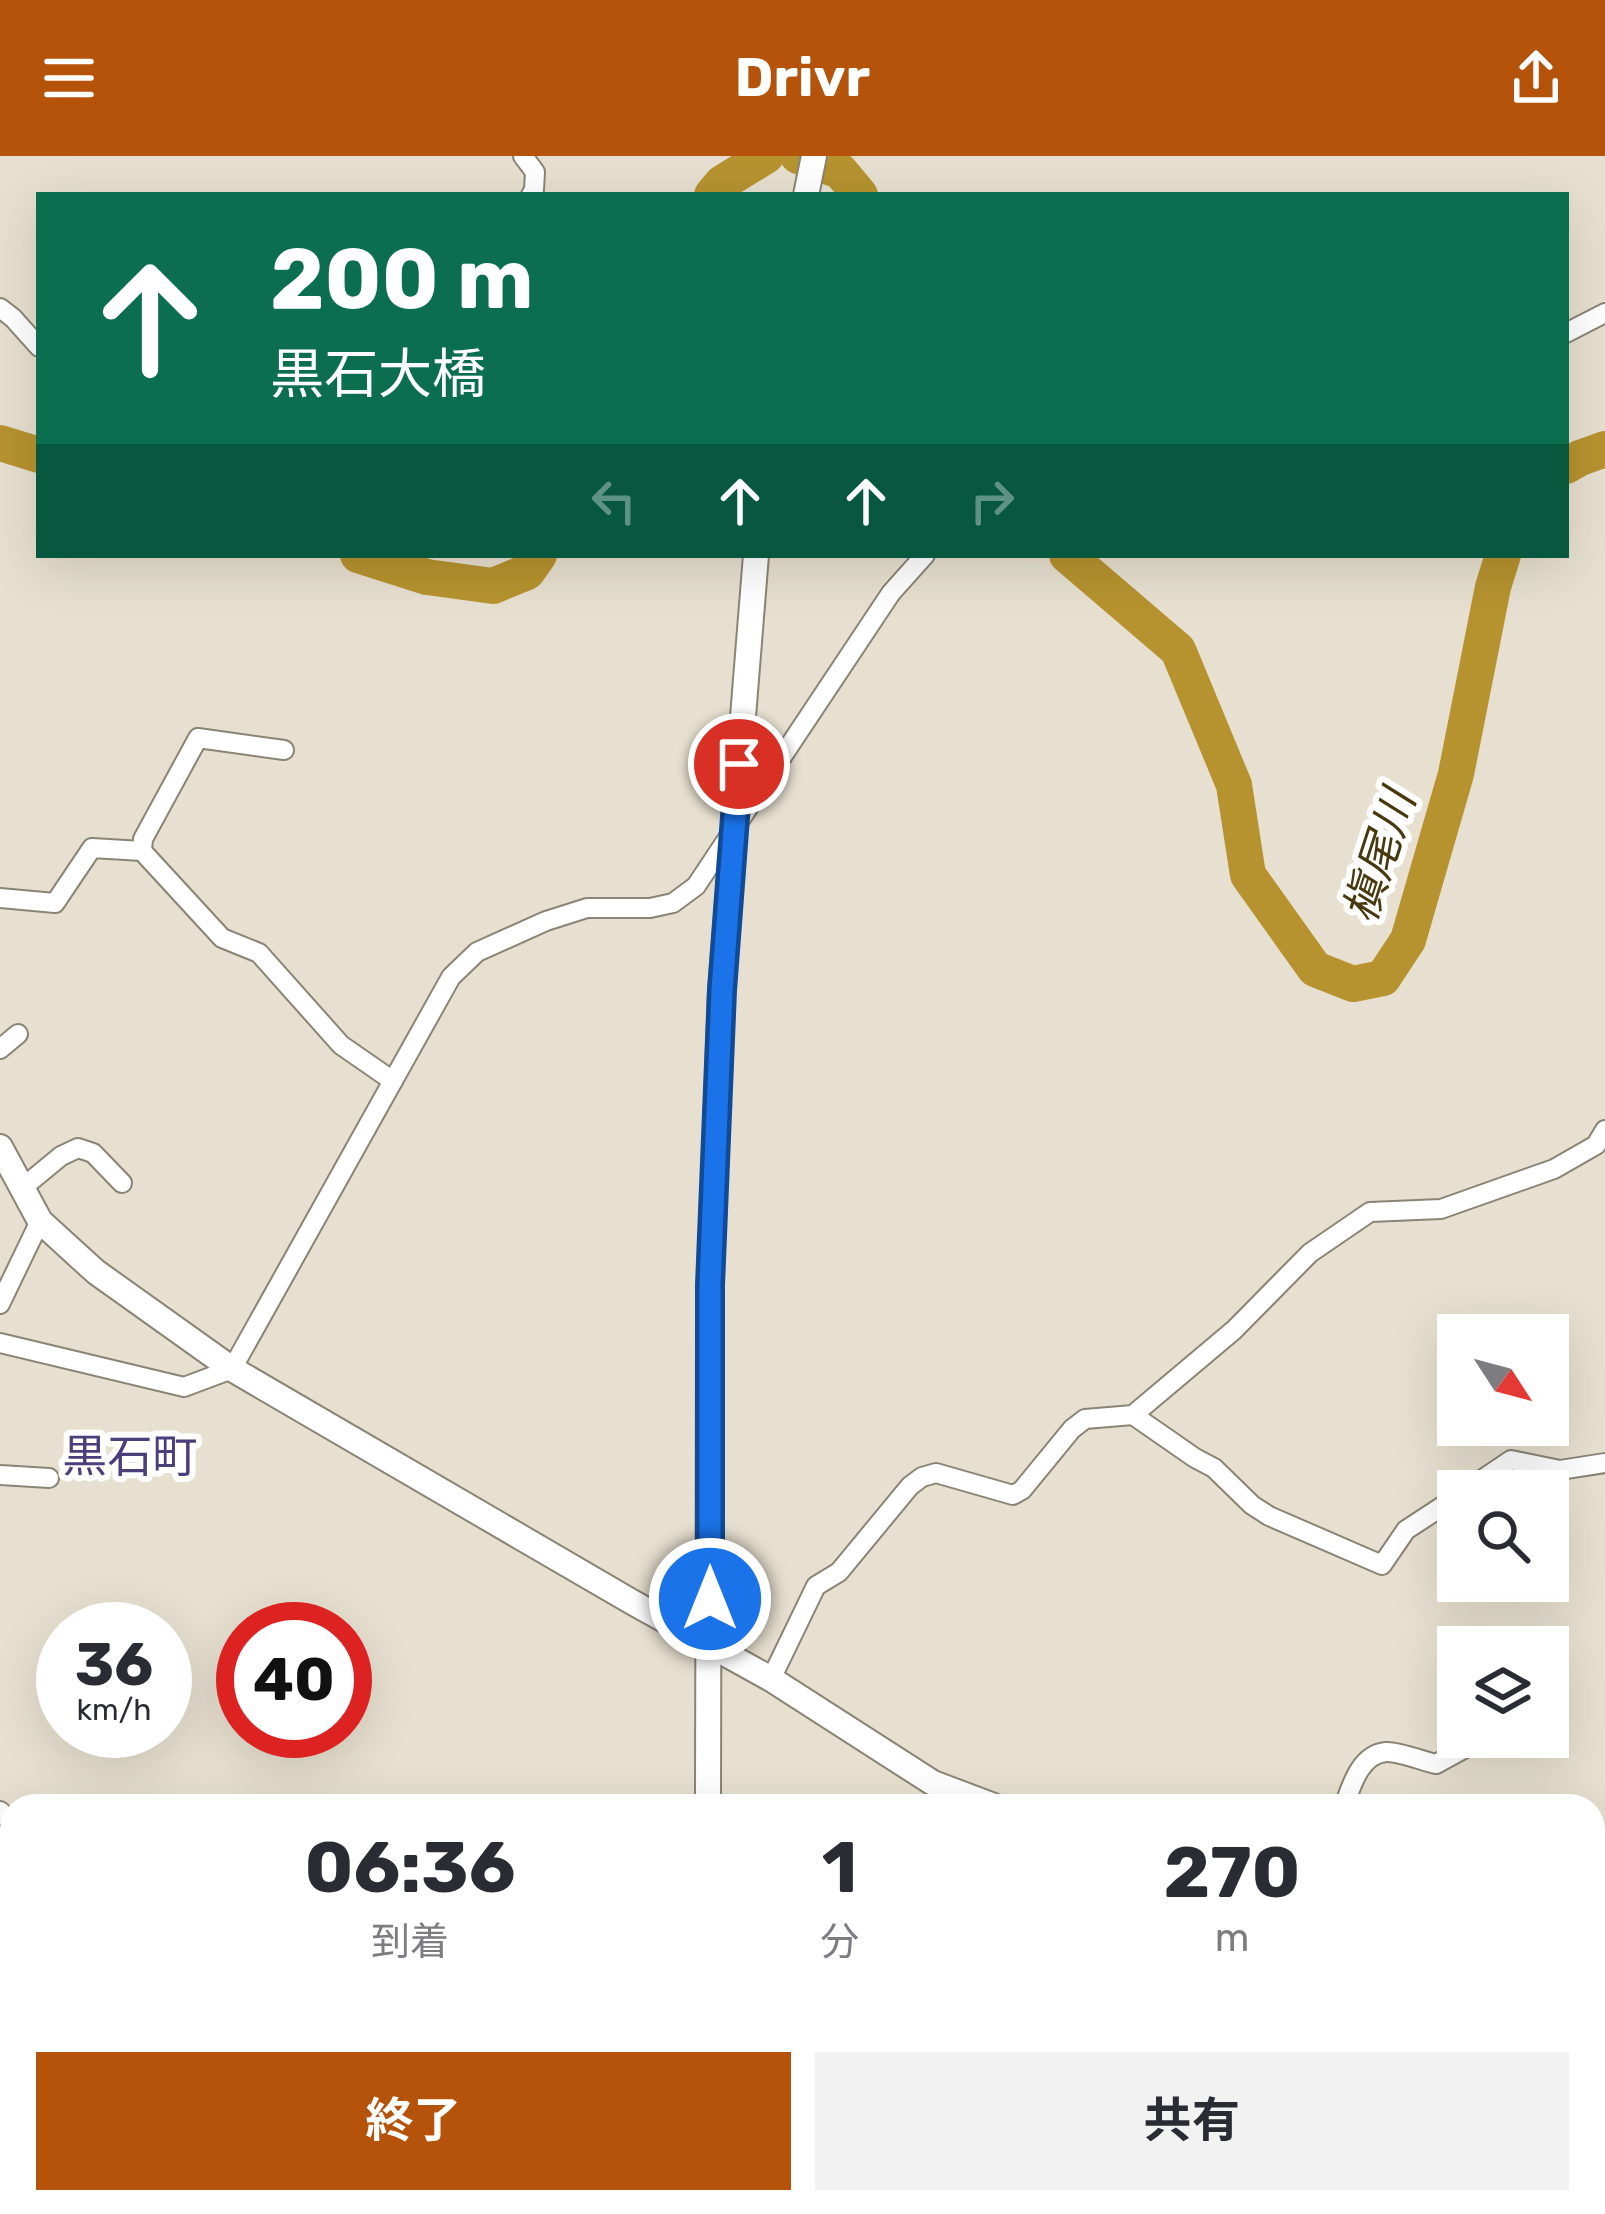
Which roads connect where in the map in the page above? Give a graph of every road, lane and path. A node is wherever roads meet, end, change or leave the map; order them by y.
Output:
1 (523, 156) edge
2 (814, 156) edge
3 (533, 192) edge
4 (807, 192) edge
5 (0, 308) edge
6 (1605, 313) edge
7 (1569, 331) edge
8 (36, 344) edge
9 (756, 558) edge
10 (922, 558) edge
11 (284, 750) dead end
12 (142, 851) junction
13 (0, 898) edge
14 (18, 1034) dead end
15 (0, 1049) edge
16 (394, 1081) junction
17 (1605, 1130) edge
18 (0, 1147) edge
19 (122, 1183) dead end
20 (21, 1190) junction
21 (40, 1221) junction
22 (0, 1304) edge
23 (0, 1343) edge
24 (232, 1369) junction
25 (1132, 1415) junction
26 (1605, 1463) edge
27 (1496, 1470) edge
28 (1560, 1470) edge
29 (1560, 1470) edge
30 (0, 1475) edge
31 (49, 1478) dead end
32 (1437, 1510) edge
33 (710, 1645) junction
34 (771, 1679) junction
35 (1447, 1758) edge
36 (708, 1794) edge
37 (962, 1794) edge
38 (1349, 1794) edge

1 - 3 street
2 - 4 street
5 - 8 street
6 - 7 street
9 - 33 street, bridge
10 - 16 street
11 - 12 street
12 - 13 street
12 - 16 street
14 - 15 street
16 - 24 street
17 - 25 street
18 - 20 street
19 - 20 street
20 - 21 street
21 - 22 street
21 - 24 street
23 - 24 street
24 - 33 street
25 - 32 street
25 - 34 street
26 - 29 street
27 - 28 street
30 - 31 street
33 - 34 street
33 - 36 street
34 - 37 street
35 - 38 street

